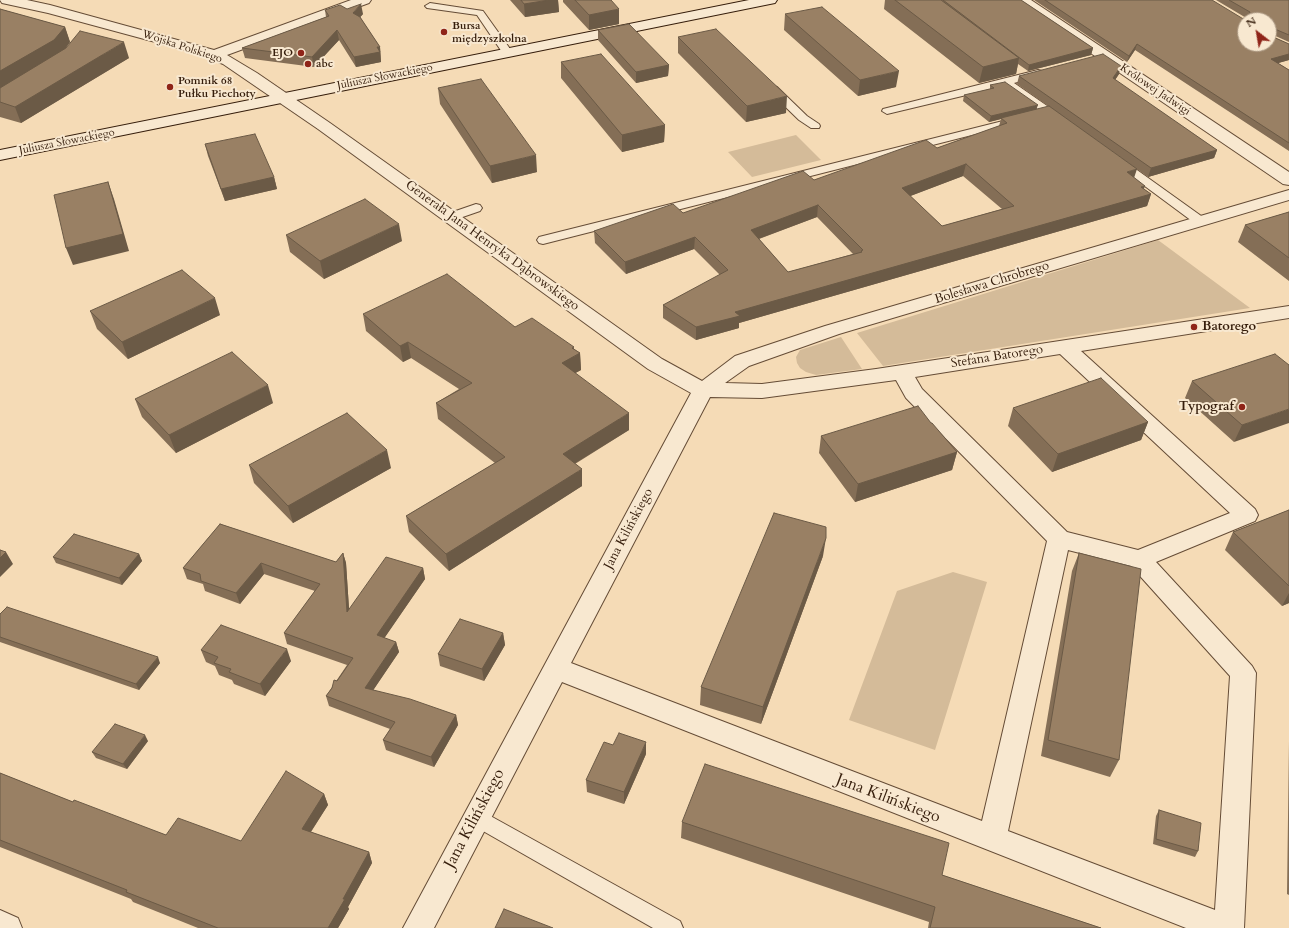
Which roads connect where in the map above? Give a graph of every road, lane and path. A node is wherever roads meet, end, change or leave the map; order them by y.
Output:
1 (364, 0) edge
2 (770, 0) edge
3 (1022, 0) edge
4 (430, 6) dead end
5 (7, 7) edge
6 (508, 53) junction
7 (215, 55) junction
8 (1105, 56) junction
9 (1090, 60) edge
10 (1052, 70) edge
11 (764, 80) edge
12 (1006, 82) junction
13 (283, 98) junction
14 (887, 111) dead end
15 (1049, 112) junction
16 (815, 126) dead end
17 (1068, 126) edge
18 (0, 155) edge
19 (1112, 157) edge
20 (1289, 180) edge
21 (1289, 194) edge
22 (476, 208) dead end
23 (451, 217) junction
24 (1200, 221) junction
25 (543, 240) dead end
26 (1289, 312) edge
27 (1065, 347) junction
28 (903, 372) junction
29 (703, 390) junction
30 (1059, 539) junction
31 (1139, 559) junction
32 (555, 668) junction
33 (476, 817) junction
34 (992, 839) junction
35 (0, 925) edge
36 (6, 928) edge
37 (418, 928) edge
38 (673, 928) edge
39 (1223, 928) edge
40 (1229, 928) edge

1 - 7 street
2 - 6 street, Juliusza Słowackiego
3 - 8 street, Królowej Jadwigi
4 - 6 lane
5 - 7 street, Wojska Polskiego
6 - 13 street, Juliusza Słowackiego
7 - 13 street, Wojska Polskiego
8 - 9 lane
8 - 20 street, Królowej Jadwigi
10 - 12 lane
11 - 16 lane
12 - 14 lane
12 - 15 lane
13 - 18 street, Juliusza Słowackiego
13 - 23 street, Generała Jana Henryka Dąbrowskiego
15 - 17 lane
15 - 25 lane
19 - 24 lane
21 - 24 street, Bolesława Chrobrego
22 - 23 lane
23 - 29 street, Generała Jana Henryka Dąbrowskiego
24 - 29 street, Bolesława Chrobrego
26 - 27 street, Stefana Batorego
27 - 28 street, Stefana Batorego
27 - 31 street
28 - 29 street, Stefana Batorego
28 - 30 street
29 - 32 street, Jana Kilińskiego
30 - 31 street
30 - 34 street
31 - 40 street
32 - 33 street, Jana Kilińskiego
32 - 34 street, Jana Kilińskiego
33 - 37 street, Jana Kilińskiego
33 - 38 lane
34 - 39 street, Jana Kilińskiego
35 - 36 street

